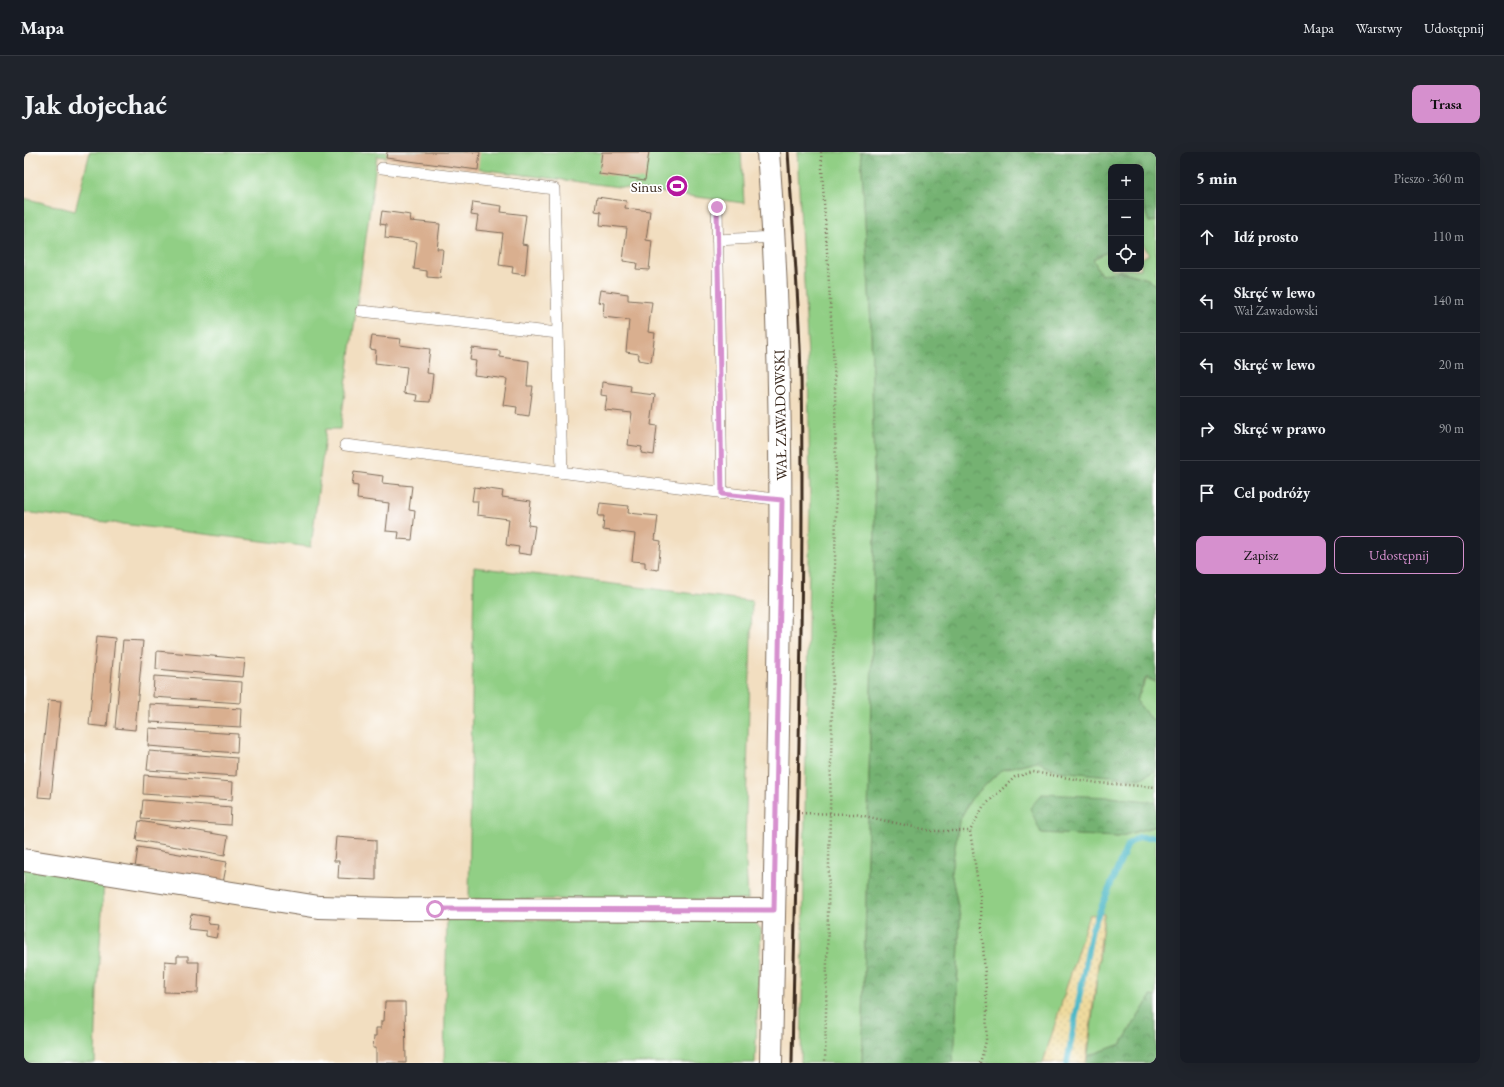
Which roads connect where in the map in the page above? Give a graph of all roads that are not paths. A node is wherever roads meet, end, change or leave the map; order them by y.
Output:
1 (768, 152) edge
2 (382, 168) dead end
3 (717, 207) dead end
4 (774, 237) junction
5 (717, 240) junction
6 (361, 311) dead end
7 (558, 333) junction
8 (345, 445) dead end
9 (562, 473) junction
10 (722, 494) junction
11 (782, 500) junction
12 (24, 860) edge
13 (774, 910) junction
14 (772, 1063) edge

1 - 4 street, WAŁ ZAWADOWSKI
2 - 7 lane
3 - 5 lane
4 - 5 lane
4 - 11 street, WAŁ ZAWADOWSKI
5 - 10 lane
6 - 7 lane
7 - 9 lane
8 - 9 lane
9 - 10 lane
10 - 11 lane
11 - 13 street, WAŁ ZAWADOWSKI
12 - 13 street
13 - 14 street, WAŁ ZAWADOWSKI

